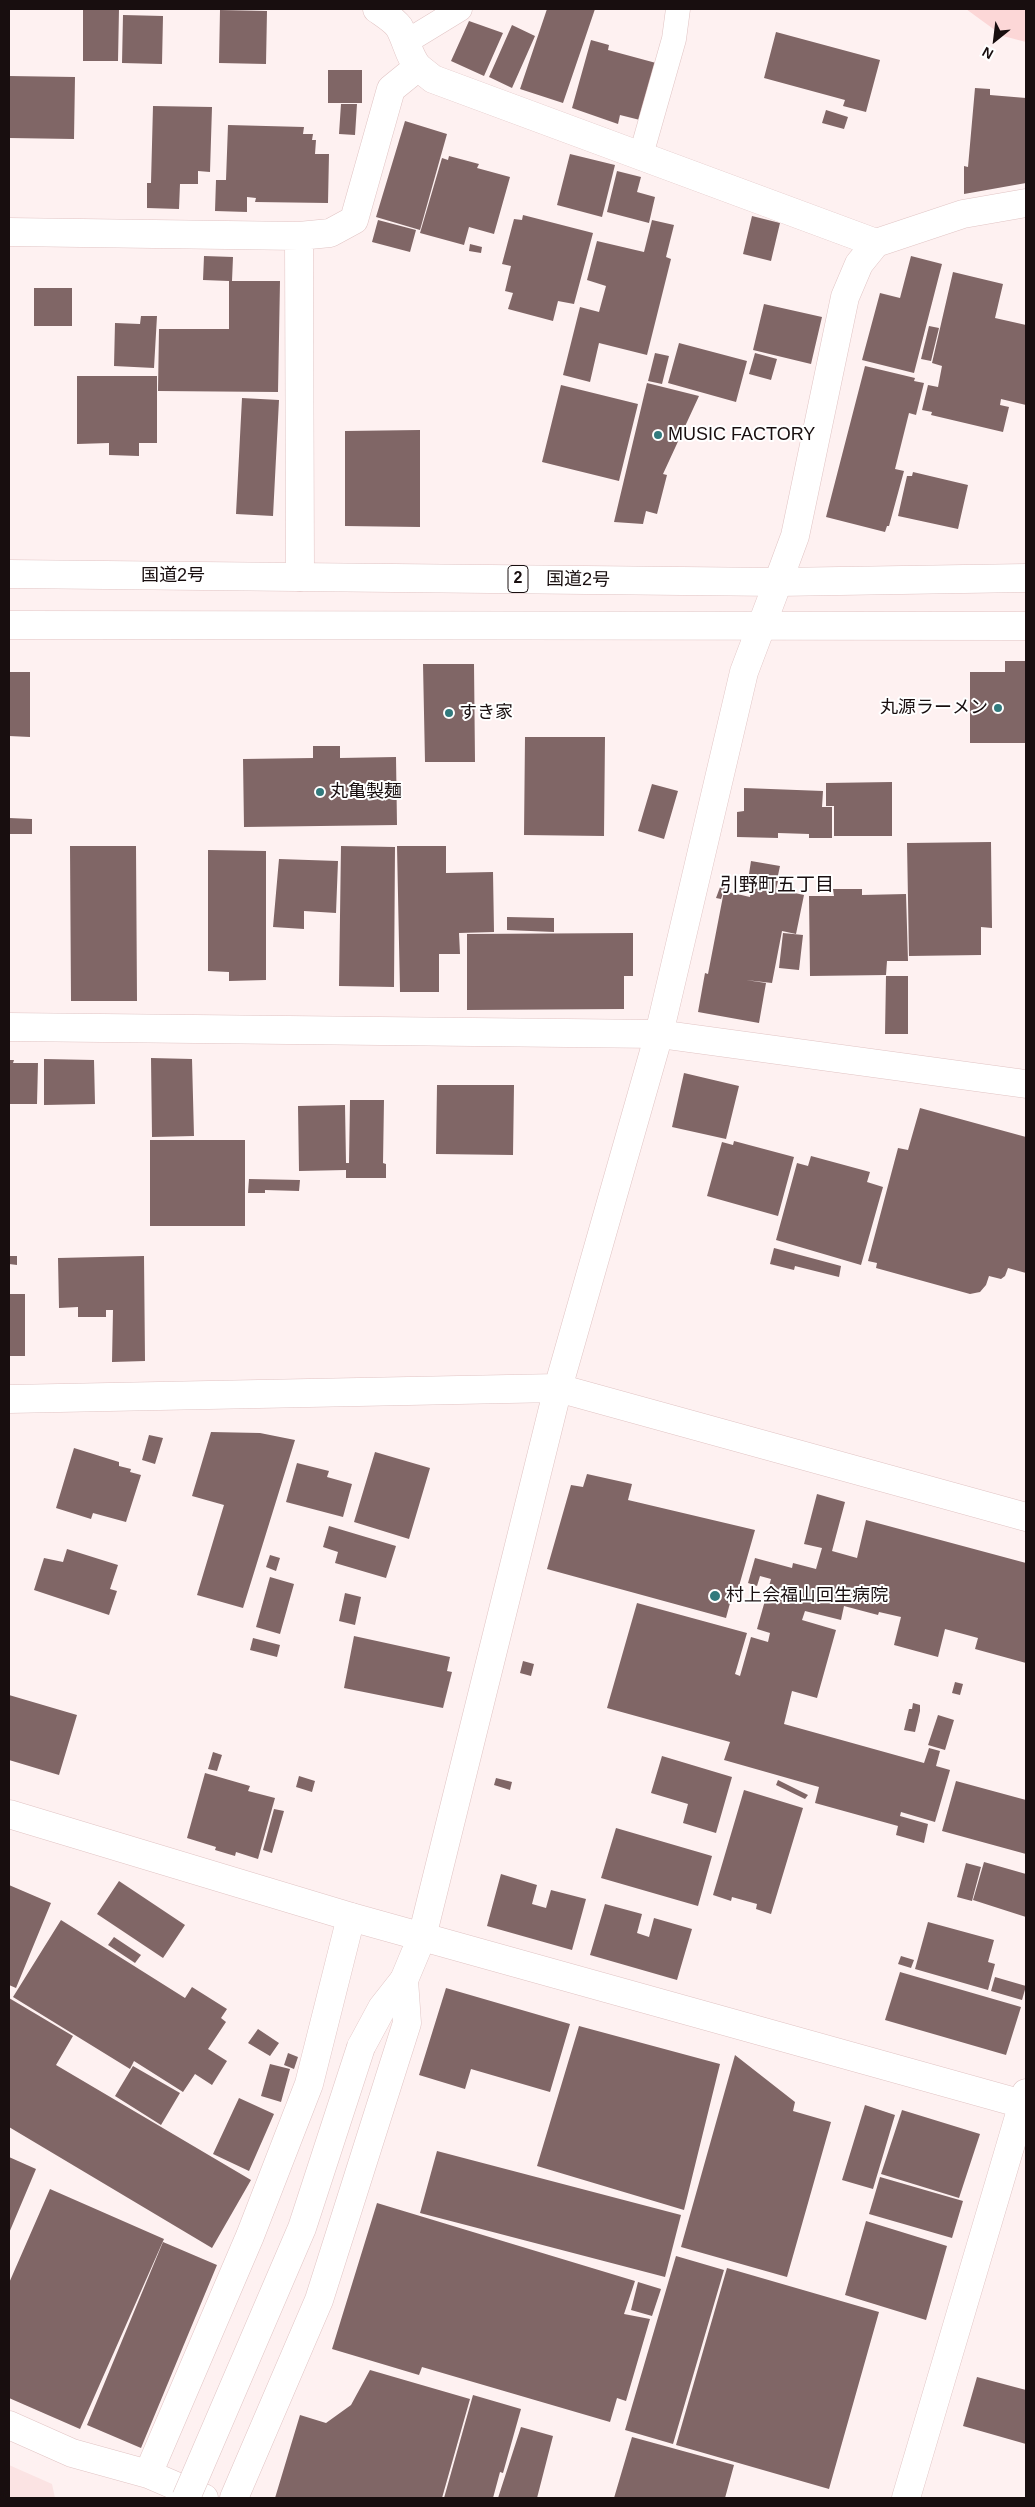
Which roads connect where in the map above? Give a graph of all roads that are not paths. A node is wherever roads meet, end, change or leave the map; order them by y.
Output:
1 (377, 9) edge
2 (460, 9) edge
3 (678, 9) edge
4 (406, 42) junction
5 (418, 67) junction
6 (642, 155) junction
7 (1026, 203) edge
8 (9, 232) edge
9 (299, 236) junction
10 (876, 243) junction
11 (9, 574) edge
12 (300, 577) junction
13 (1026, 578) edge
14 (778, 582) junction
15 (762, 624) junction
16 (9, 625) edge
17 (1026, 626) edge
18 (9, 1027) edge
19 (659, 1034) junction
20 (1026, 1084) edge
21 (558, 1388) junction
22 (9, 1399) edge
23 (1026, 1517) edge
24 (9, 1814) edge
25 (351, 1917) junction
26 (422, 1937) junction
27 (404, 1980) junction
28 (1025, 2101) edge
29 (9, 2425) edge
30 (148, 2474) junction
31 (186, 2498) edge
32 (204, 2498) edge
33 (234, 2498) edge
34 (906, 2498) edge

1 - 4 main road
2 - 4 lane
3 - 6 lane
4 - 5 main road
5 - 6 main road
5 - 9 main road
6 - 10 main road
7 - 10 main road
8 - 9 main road
9 - 12 main road
10 - 14 main road
11 - 12 main road, 国道2号 / 2
12 - 14 main road, 国道2号 / 2
13 - 14 main road, 国道2号 / 2
14 - 15 main road
15 - 16 main road
15 - 17 main road
15 - 19 main road
18 - 19 main road
19 - 20 main road
19 - 21 main road
21 - 22 main road
21 - 23 main road
21 - 26 main road
24 - 25 main road
25 - 26 main road
25 - 30 main road
26 - 27 main road
26 - 28 main road
27 - 31 main road, bridge
27 - 33 main road
28 - 34 main road
29 - 30 main road
30 - 32 main road

